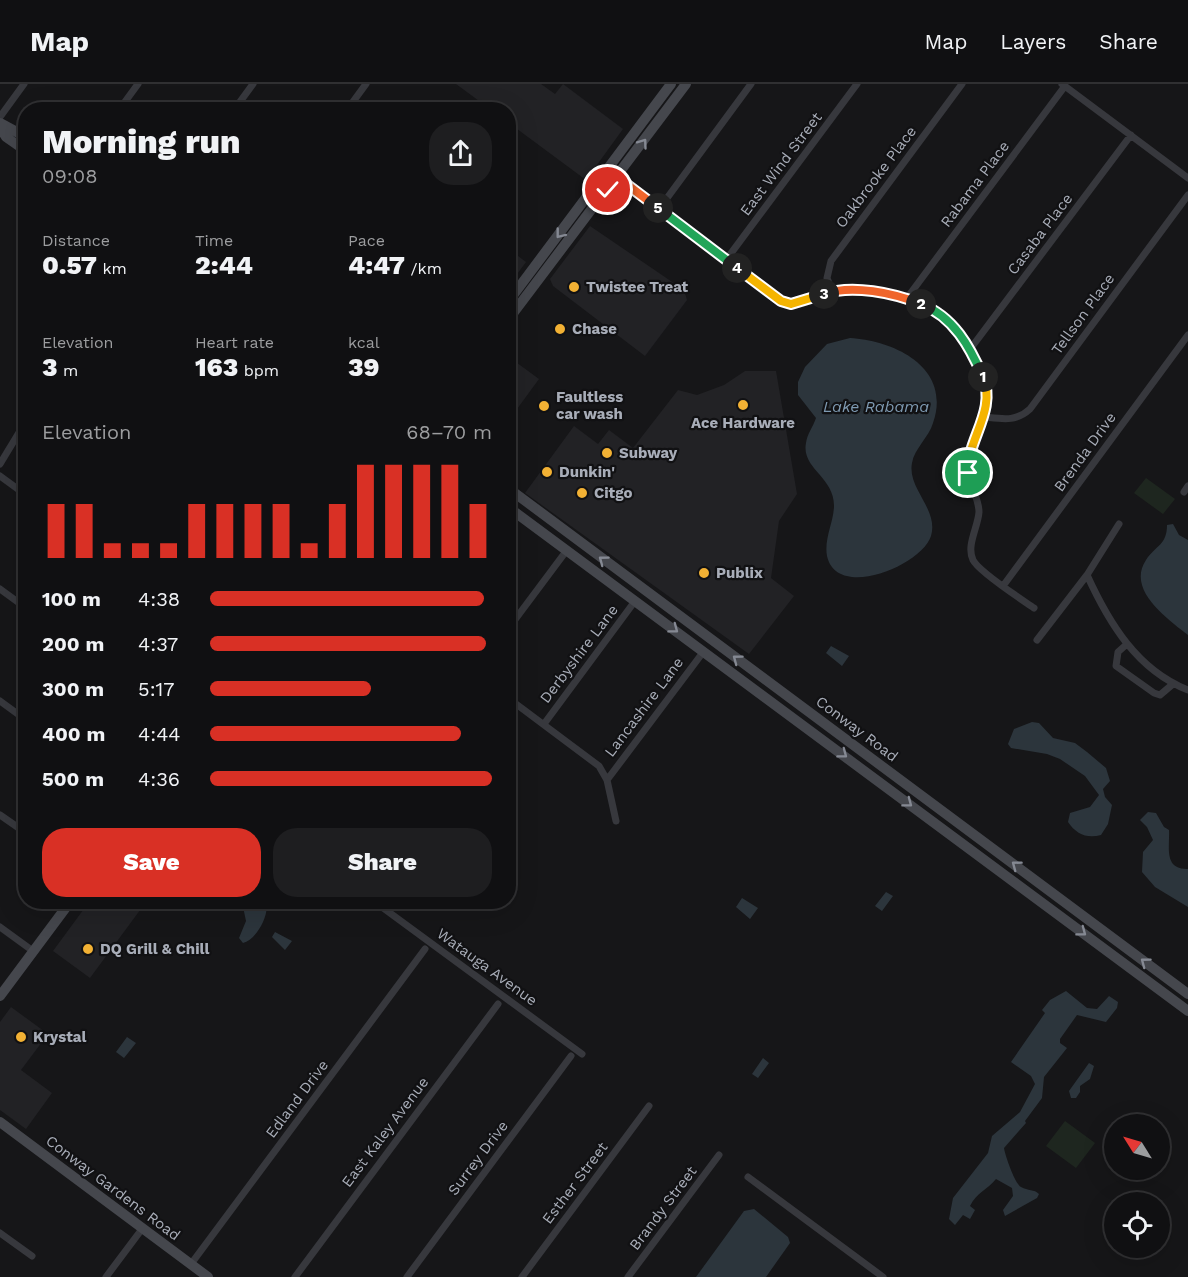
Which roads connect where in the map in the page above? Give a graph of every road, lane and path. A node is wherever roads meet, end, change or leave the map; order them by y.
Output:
1 (24, 84) edge
2 (138, 84) edge
3 (253, 84) edge
4 (366, 84) edge
5 (672, 84) edge
6 (686, 84) edge
7 (751, 84) edge
8 (857, 84) edge
9 (963, 84) edge
10 (1064, 85) edge
11 (125, 102) edge
12 (240, 102) edge
13 (353, 102) edge
14 (0, 117) edge
15 (0, 125) edge
16 (18, 131) edge
17 (1131, 135) junction
18 (18, 145) edge
19 (613, 173) junction
20 (1188, 178) edge
21 (1188, 195) edge
22 (659, 209) junction
23 (726, 260) junction
24 (832, 291) junction
25 (516, 297) edge
26 (907, 298) junction
27 (1188, 335) edge
28 (971, 348) junction
29 (984, 417) junction
30 (18, 434) edge
31 (0, 464) edge
32 (0, 476) edge
33 (18, 489) edge
34 (516, 494) edge
35 (516, 513) edge
36 (1119, 524) dead end
37 (567, 550) junction
38 (598, 572) junction
39 (1087, 575) junction
40 (1003, 585) junction
41 (0, 589) edge
42 (642, 589) junction
43 (635, 601) junction
44 (18, 602) edge
45 (667, 607) junction
46 (1034, 608) dead end
47 (516, 618) edge
48 (1037, 640) dead end
49 (1127, 645) junction
50 (704, 651) junction
51 (745, 682) junction
52 (1173, 684) junction
53 (1188, 690) edge
54 (788, 697) junction
55 (0, 701) edge
56 (516, 704) edge
57 (18, 714) edge
58 (544, 724) junction
59 (868, 756) junction
60 (861, 768) junction
61 (607, 780) junction
62 (0, 814) edge
63 (616, 822) dead end
64 (18, 827) edge
65 (1051, 908) junction
66 (65, 909) edge
67 (385, 909) edge
68 (1092, 922) junction
69 (0, 927) edge
70 (425, 949) dead end
71 (33, 951) junction
72 (1188, 994) edge
73 (0, 996) edge
74 (498, 1004) dead end
75 (1188, 1011) edge
76 (582, 1054) dead end
77 (571, 1056) dead end
78 (649, 1106) dead end
79 (0, 1122) edge
80 (719, 1155) dead end
81 (748, 1178) dead end
82 (142, 1229) junction
83 (0, 1233) edge
84 (32, 1256) dead end
85 (190, 1264) junction
86 (106, 1277) edge
87 (208, 1277) edge
88 (295, 1277) edge
89 (407, 1277) edge
90 (522, 1277) edge
91 (628, 1277) edge
92 (883, 1277) edge

1 - 14 street
2 - 11 street
3 - 12 street
4 - 13 street
5 - 19 main road
19 -> 6 main road
7 - 22 street
8 - 23 street, East Wind Street
9 - 24 street, Oakbrooke Place
10 - 17 street
10 - 26 street, Rabama Place
15 - 16 main road
15 - 18 main road
17 - 20 street
17 - 28 street, Casaba Place
19 - 22 street
19 - 25 main road
21 - 29 street, Tellson Place
22 - 23 street
23 - 24 street
24 - 26 street
26 - 28 street
27 - 40 street, Brenda Drive
28 - 29 street
29 - 40 street
30 - 31 street
32 - 33 street
42 -> 34 main road, Conway Road
35 - 37 main road, Conway Road
36 - 39 street
37 - 38 main road, Conway Road
37 - 47 street
38 - 42 main road
38 - 43 main road, Conway Road
39 - 48 street
39 - 49 street
40 - 46 street
41 - 44 street
42 - 45 main road, Conway Road
43 - 45 main road
43 -> 50 main road, Conway Road
43 - 58 street, Derbyshire Lane
54 -> 45 main road, Conway Road
49 - 52 street
49 - 52 street
50 - 51 main road, Conway Road
50 - 61 street, Lancashire Lane
51 - 54 main road
51 -> 60 main road, Conway Road
52 - 53 street
54 - 59 main road, Conway Road
55 - 57 street
56 - 58 street
58 - 61 street
59 - 60 street
68 -> 59 main road, Conway Road
60 -> 65 main road, Conway Road
61 - 63 street
62 - 64 street
65 - 68 main road
65 -> 75 main road, Conway Road
66 - 71 main road
67 - 76 street, Watauga Avenue
72 -> 68 main road, Conway Road
69 - 71 street
70 - 85 street, Edland Drive
71 - 73 main road
74 - 88 street, East Kaley Avenue
77 - 89 street, Surrey Drive
78 - 90 street, Esther Street
79 - 82 main road, Conway Gardens Road
80 - 91 street, Brandy Street
81 - 92 street
82 - 85 main road, Conway Gardens Road
82 - 86 street
83 - 84 street
85 - 87 main road, Conway Gardens Road

